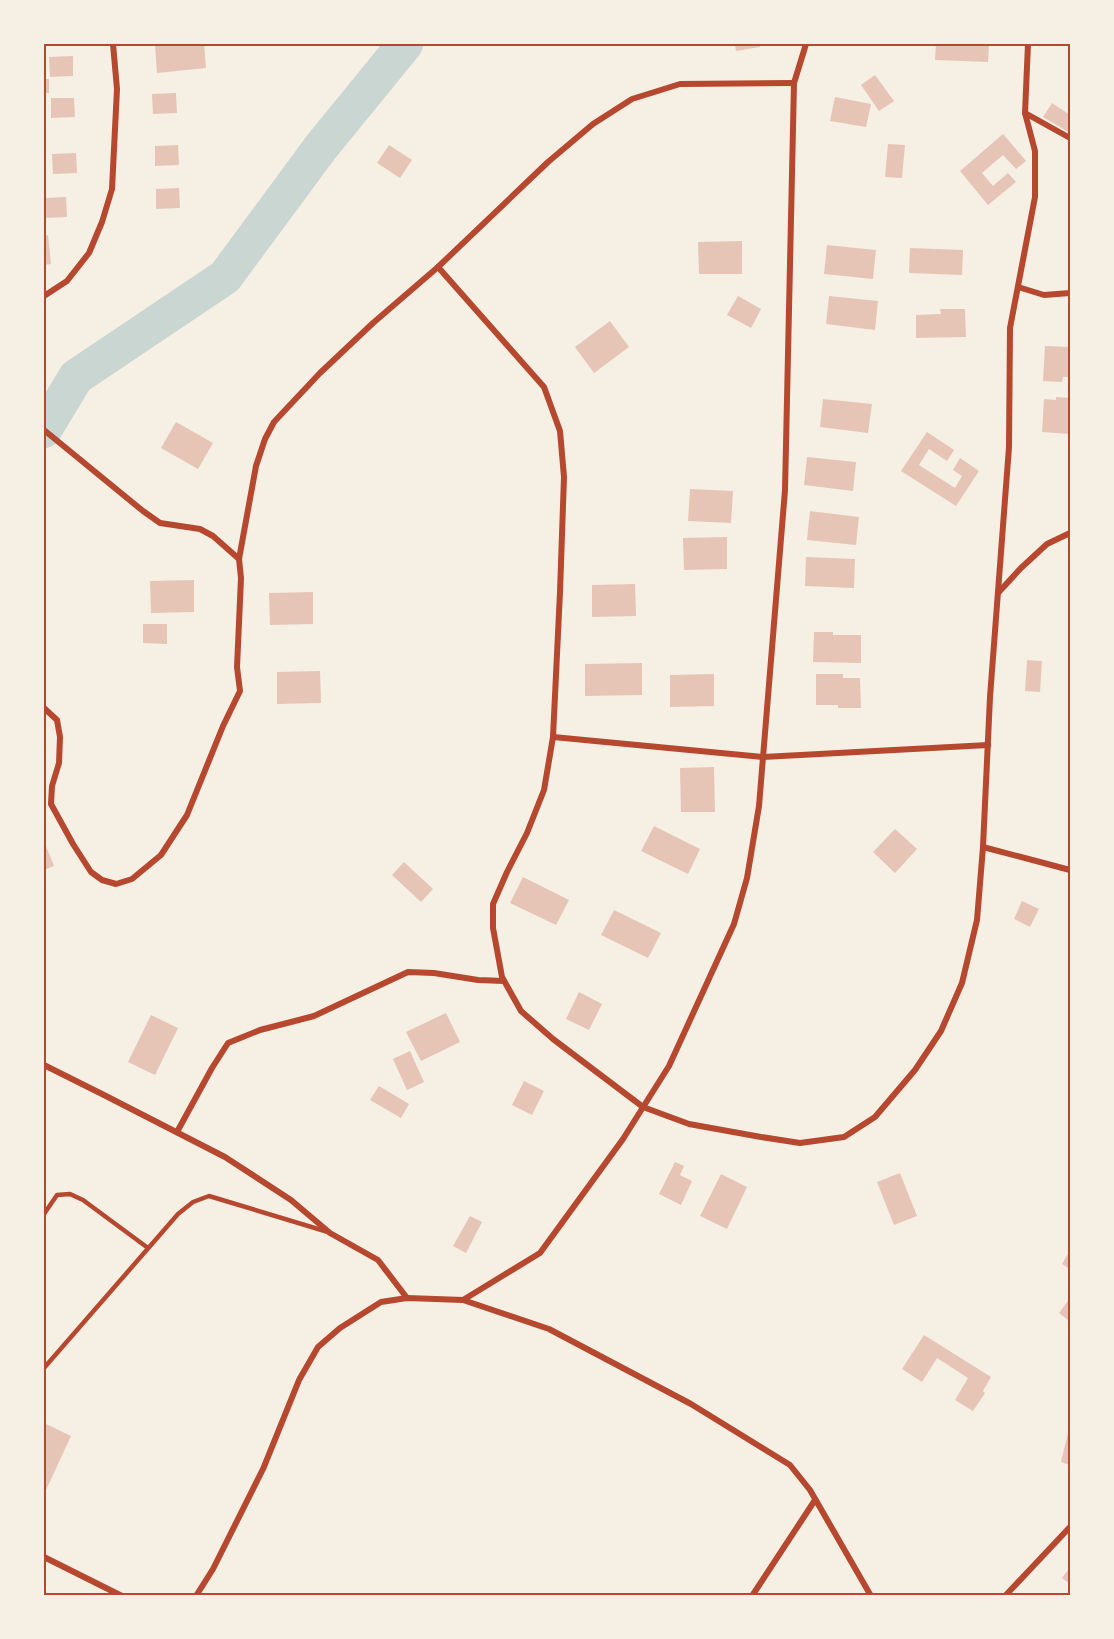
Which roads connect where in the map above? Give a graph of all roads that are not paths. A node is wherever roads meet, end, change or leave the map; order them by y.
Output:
1 (113, 44) edge
2 (806, 44) edge
3 (1028, 44) edge
4 (794, 83) junction
5 (1025, 113) junction
6 (1071, 138) edge
7 (438, 267) junction
8 (1018, 287) junction
9 (1071, 292) edge
10 (44, 296) edge
11 (44, 430) edge
12 (1071, 533) edge
13 (239, 560) junction
14 (998, 593) junction
15 (44, 708) edge
16 (553, 737) junction
17 (988, 745) junction
18 (763, 757) junction
19 (983, 847) junction
20 (1071, 870) edge
21 (504, 981) junction
22 (44, 1065) edge
23 (643, 1107) junction
24 (177, 1132) junction
25 (44, 1214) edge
26 (330, 1233) junction
27 (148, 1248) junction
28 (407, 1298) junction
29 (463, 1300) junction
30 (44, 1368) edge
31 (815, 1500) junction
32 (1071, 1527) edge
33 (44, 1557) edge
34 (122, 1596) edge
35 (196, 1596) edge
36 (752, 1596) edge
37 (871, 1596) edge
38 (1005, 1596) edge

1 - 10 street
2 - 4 street
3 - 5 street
4 - 7 street
4 - 18 street
5 - 6 street
5 - 8 street
7 - 13 street
7 - 16 street
8 - 9 street
8 - 14 street
11 - 13 street
12 - 14 street
13 - 15 street
14 - 17 street
16 - 18 street
16 - 21 street
17 - 18 street
17 - 19 street
18 - 23 street
19 - 20 street
19 - 23 street
21 - 23 street
21 - 24 street
22 - 24 street
23 - 29 street
24 - 26 street
25 - 27 lane
26 - 27 lane
26 - 28 street
27 - 30 lane
28 - 29 street
28 - 35 street
29 - 31 street
31 - 36 street
31 - 37 street
32 - 38 street
33 - 34 street

